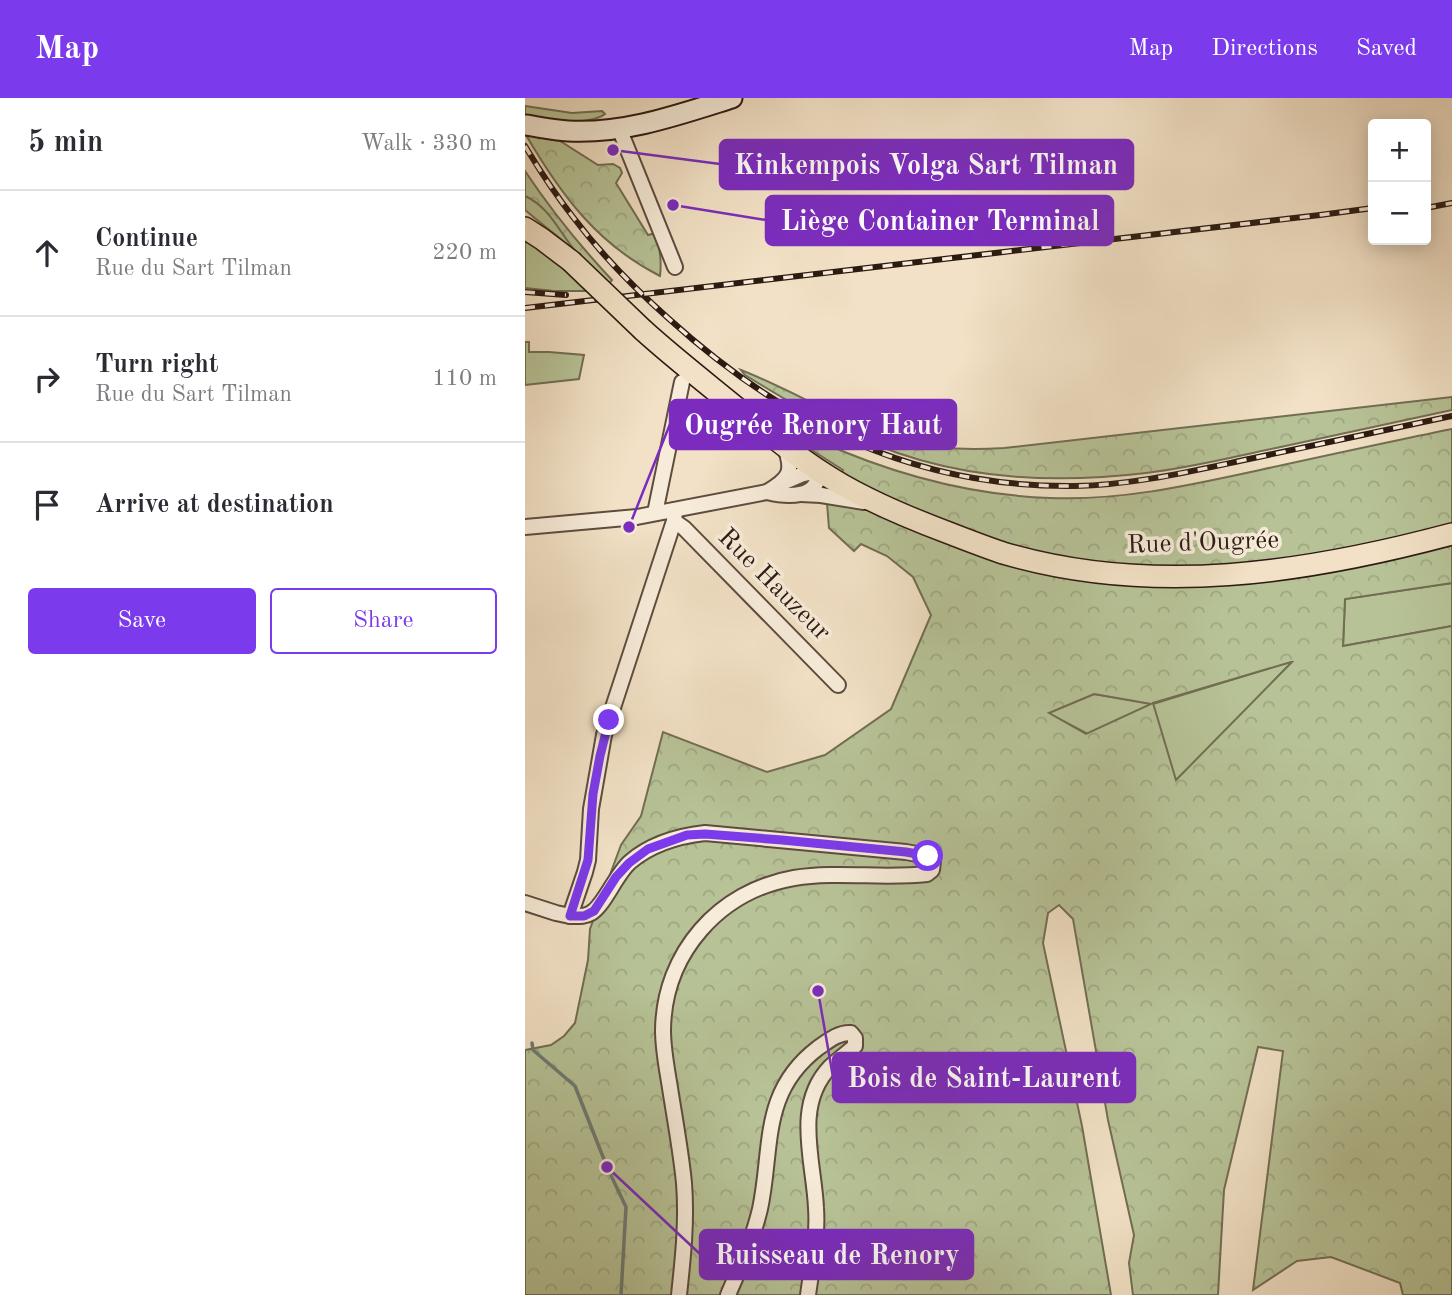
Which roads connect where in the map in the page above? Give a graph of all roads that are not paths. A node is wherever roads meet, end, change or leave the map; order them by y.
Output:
1 (732, 98) edge
2 (525, 125) edge
3 (619, 128) junction
4 (525, 228) edge
5 (675, 267) dead end
6 (682, 382) dead end
7 (783, 444) junction
8 (819, 471) junction
9 (782, 483) junction
10 (767, 492) junction
11 (796, 495) junction
12 (880, 505) junction
13 (655, 513) junction
14 (675, 516) junction
15 (525, 527) edge
16 (1452, 534) edge
17 (838, 685) dead end
18 (525, 902) edge
19 (570, 916) junction
20 (679, 1295) edge
21 (729, 1295) edge
22 (808, 1295) edge

1 - 3 street
2 - 3 street
3 - 5 street
4 - 7 main road, bridge
6 - 13 street
7 - 8 main road
7 - 9 street
8 - 9 street, Rue d'Ougrée
8 - 11 street
8 - 12 main road, Rue d'Ougrée
9 - 10 street, Rue d'Ougrée
10 - 11 street, Rue d'Ougrée
10 - 14 street, Rue d'Ougrée
11 - 12 street, Rue d'Ougrée
12 - 16 main road, Rue d'Ougrée
13 - 14 street, Rue d'Ougrée
13 - 15 street, Rue d'Ougrée
14 - 17 street, Rue Hauzeur
14 - 19 street
18 - 19 street
19 - 20 street
21 - 22 street

